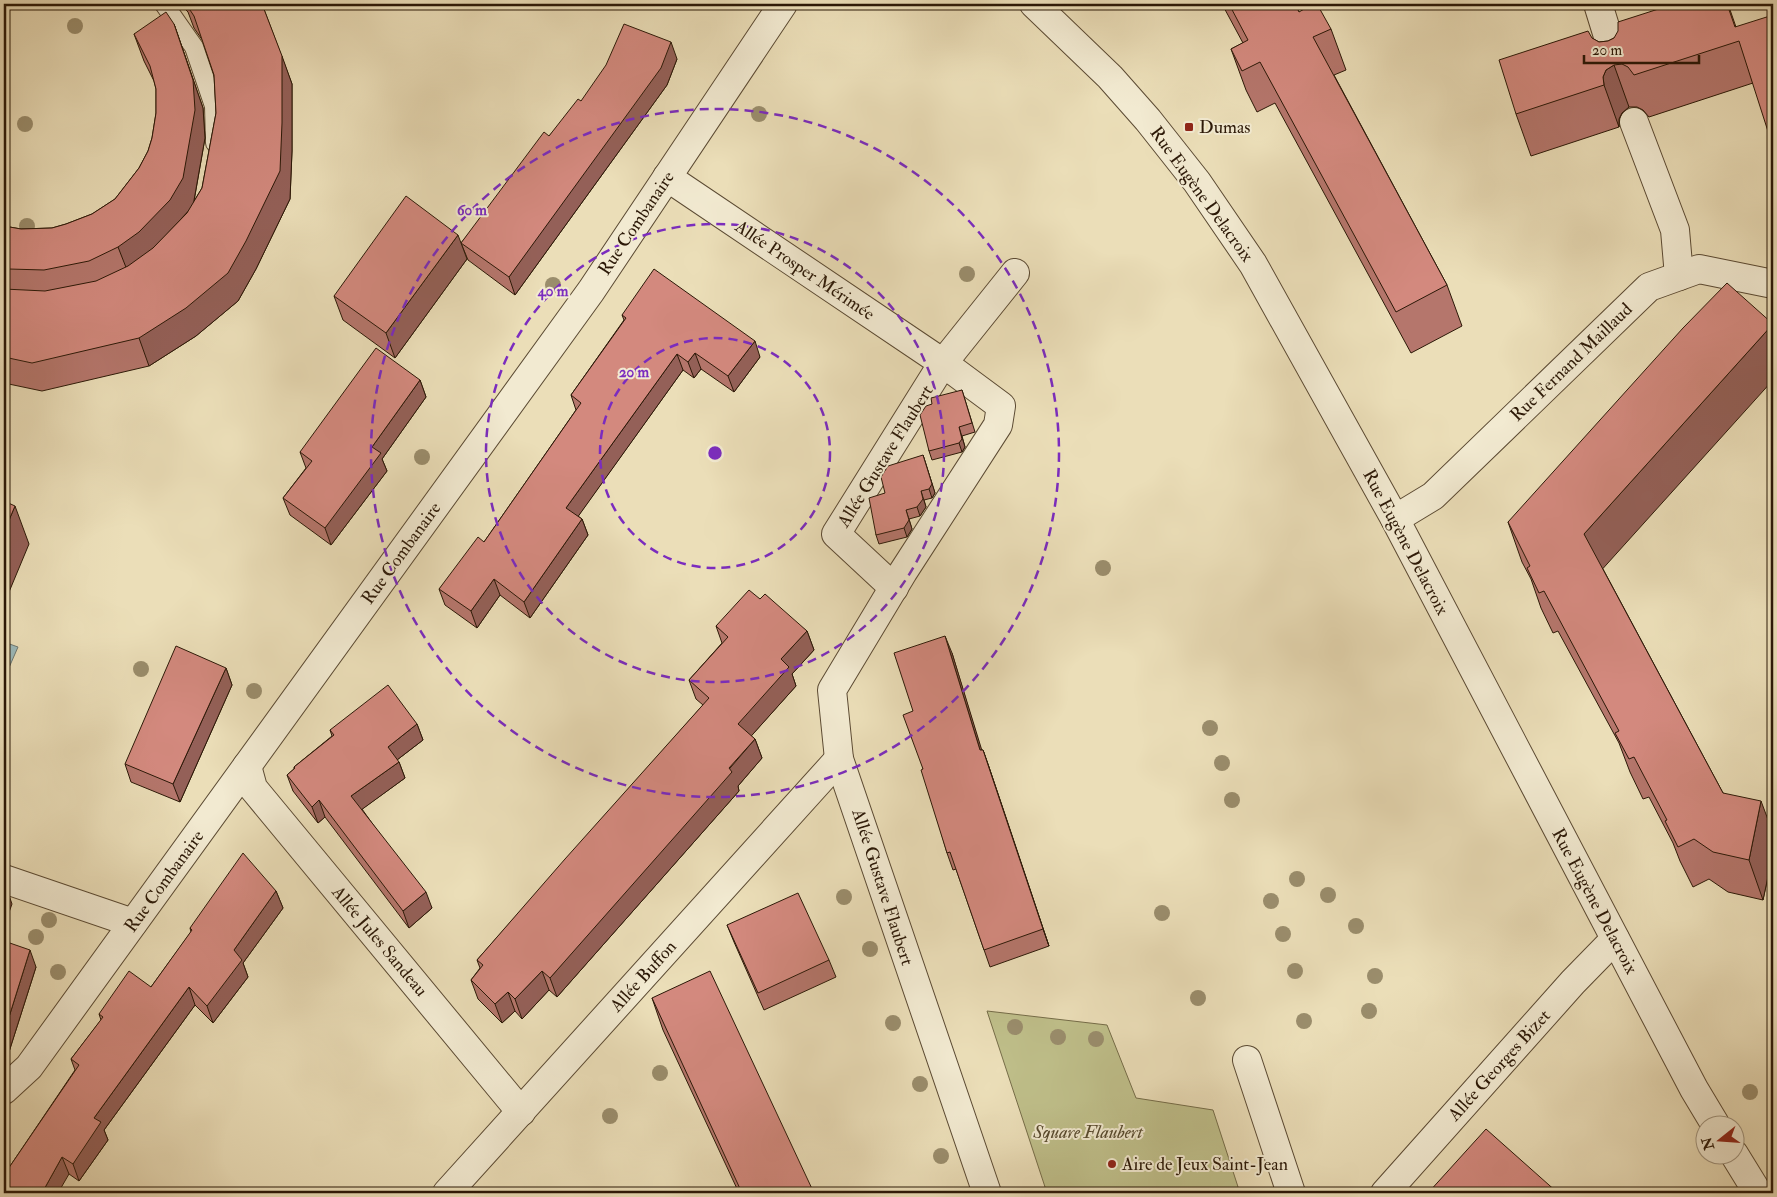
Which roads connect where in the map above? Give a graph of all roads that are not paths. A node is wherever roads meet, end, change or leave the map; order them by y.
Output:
1 (164, 4) edge
2 (783, 4) edge
3 (1034, 4) edge
4 (1598, 4) edge
5 (1618, 69) edge
6 (1634, 122) dead end
7 (213, 156) edge
8 (667, 177) junction
9 (1015, 273) dead end
10 (1679, 276) junction
11 (1773, 284) edge
12 (943, 363) junction
13 (1395, 519) junction
14 (894, 588) junction
15 (839, 759) junction
16 (247, 766) junction
17 (4, 879) edge
18 (133, 923) junction
19 (1615, 939) junction
20 (1246, 1060) dead end
21 (4, 1090) edge
22 (521, 1112) junction
23 (1710, 1114) edge
24 (1740, 1164) edge
25 (447, 1193) edge
26 (987, 1193) edge
27 (1291, 1193) edge
28 (1385, 1193) edge
29 (1758, 1193) edge

1 - 7 lane
2 - 8 street, Rue Combanaire
3 - 13 street, Rue Eugène Delacroix
4 - 5 street
6 - 10 street
8 - 12 street, Allée Prosper Mérimée
8 - 16 street, Rue Combanaire
9 - 12 street, Allée Gustave Flaubert
10 - 11 street, Rue Fernand Maillaud
10 - 13 street, Rue Fernand Maillaud
12 - 14 street, Allée Gustave Flaubert
12 - 14 street, Allée Gustave Flaubert
13 - 19 street, Rue Eugène Delacroix
14 - 15 street, Allée Gustave Flaubert
15 - 22 street, Allée Buffon
15 - 26 street, Allée Gustave Flaubert
16 - 18 street, Rue Combanaire
16 - 22 street, Allée Jules Sandeau
17 - 18 street
18 - 21 street, Rue Combanaire
19 - 23 street, Rue Eugène Delacroix
19 - 28 street, Allée Georges Bizet
20 - 27 street
22 - 25 street, Allée Buffon
24 - 29 street

